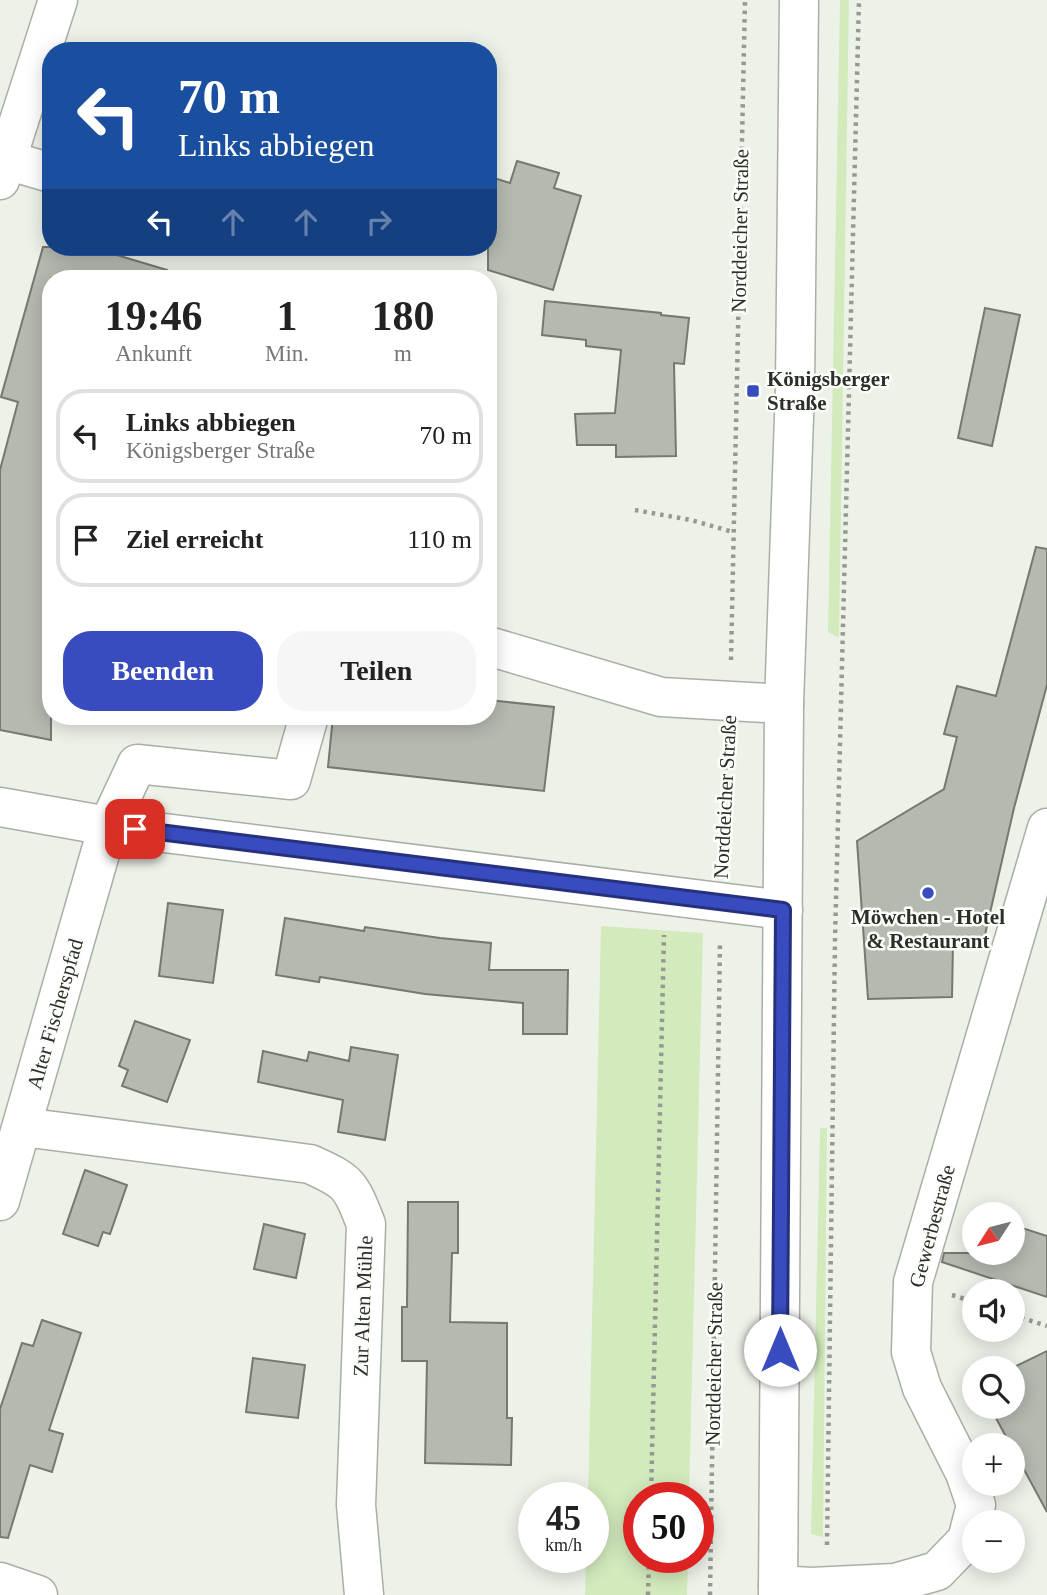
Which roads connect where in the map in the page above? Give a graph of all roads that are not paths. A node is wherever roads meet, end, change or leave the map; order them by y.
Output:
1 (58, 0) edge
2 (799, 0) edge
3 (45, 42) edge
4 (42, 50) edge
5 (4, 170) edge
6 (42, 172) edge
7 (497, 649) edge
8 (785, 704) junction
9 (306, 725) edge
10 (0, 807) edge
11 (108, 826) junction
12 (1047, 828) edge
13 (783, 910) junction
14 (1034, 917) edge
15 (23, 1127) junction
16 (0, 1201) edge
17 (0, 1582) edge
18 (778, 1590) edge
19 (38, 1595) edge
20 (364, 1595) edge

1 - 3 street
2 - 8 street
4 - 5 street
5 - 6 street
7 - 8 street
8 - 13 street
9 - 11 street, Alter Fischerspfad
10 - 11 street
11 - 13 street
11 - 15 street, Alter Fischerspfad
12 - 14 street, Gewerbestraße
13 - 18 street
14 - 18 street, Gewerbestraße
15 - 16 street, Alter Fischerspfad
15 - 20 street, Zur Alten Mühle
17 - 19 street

